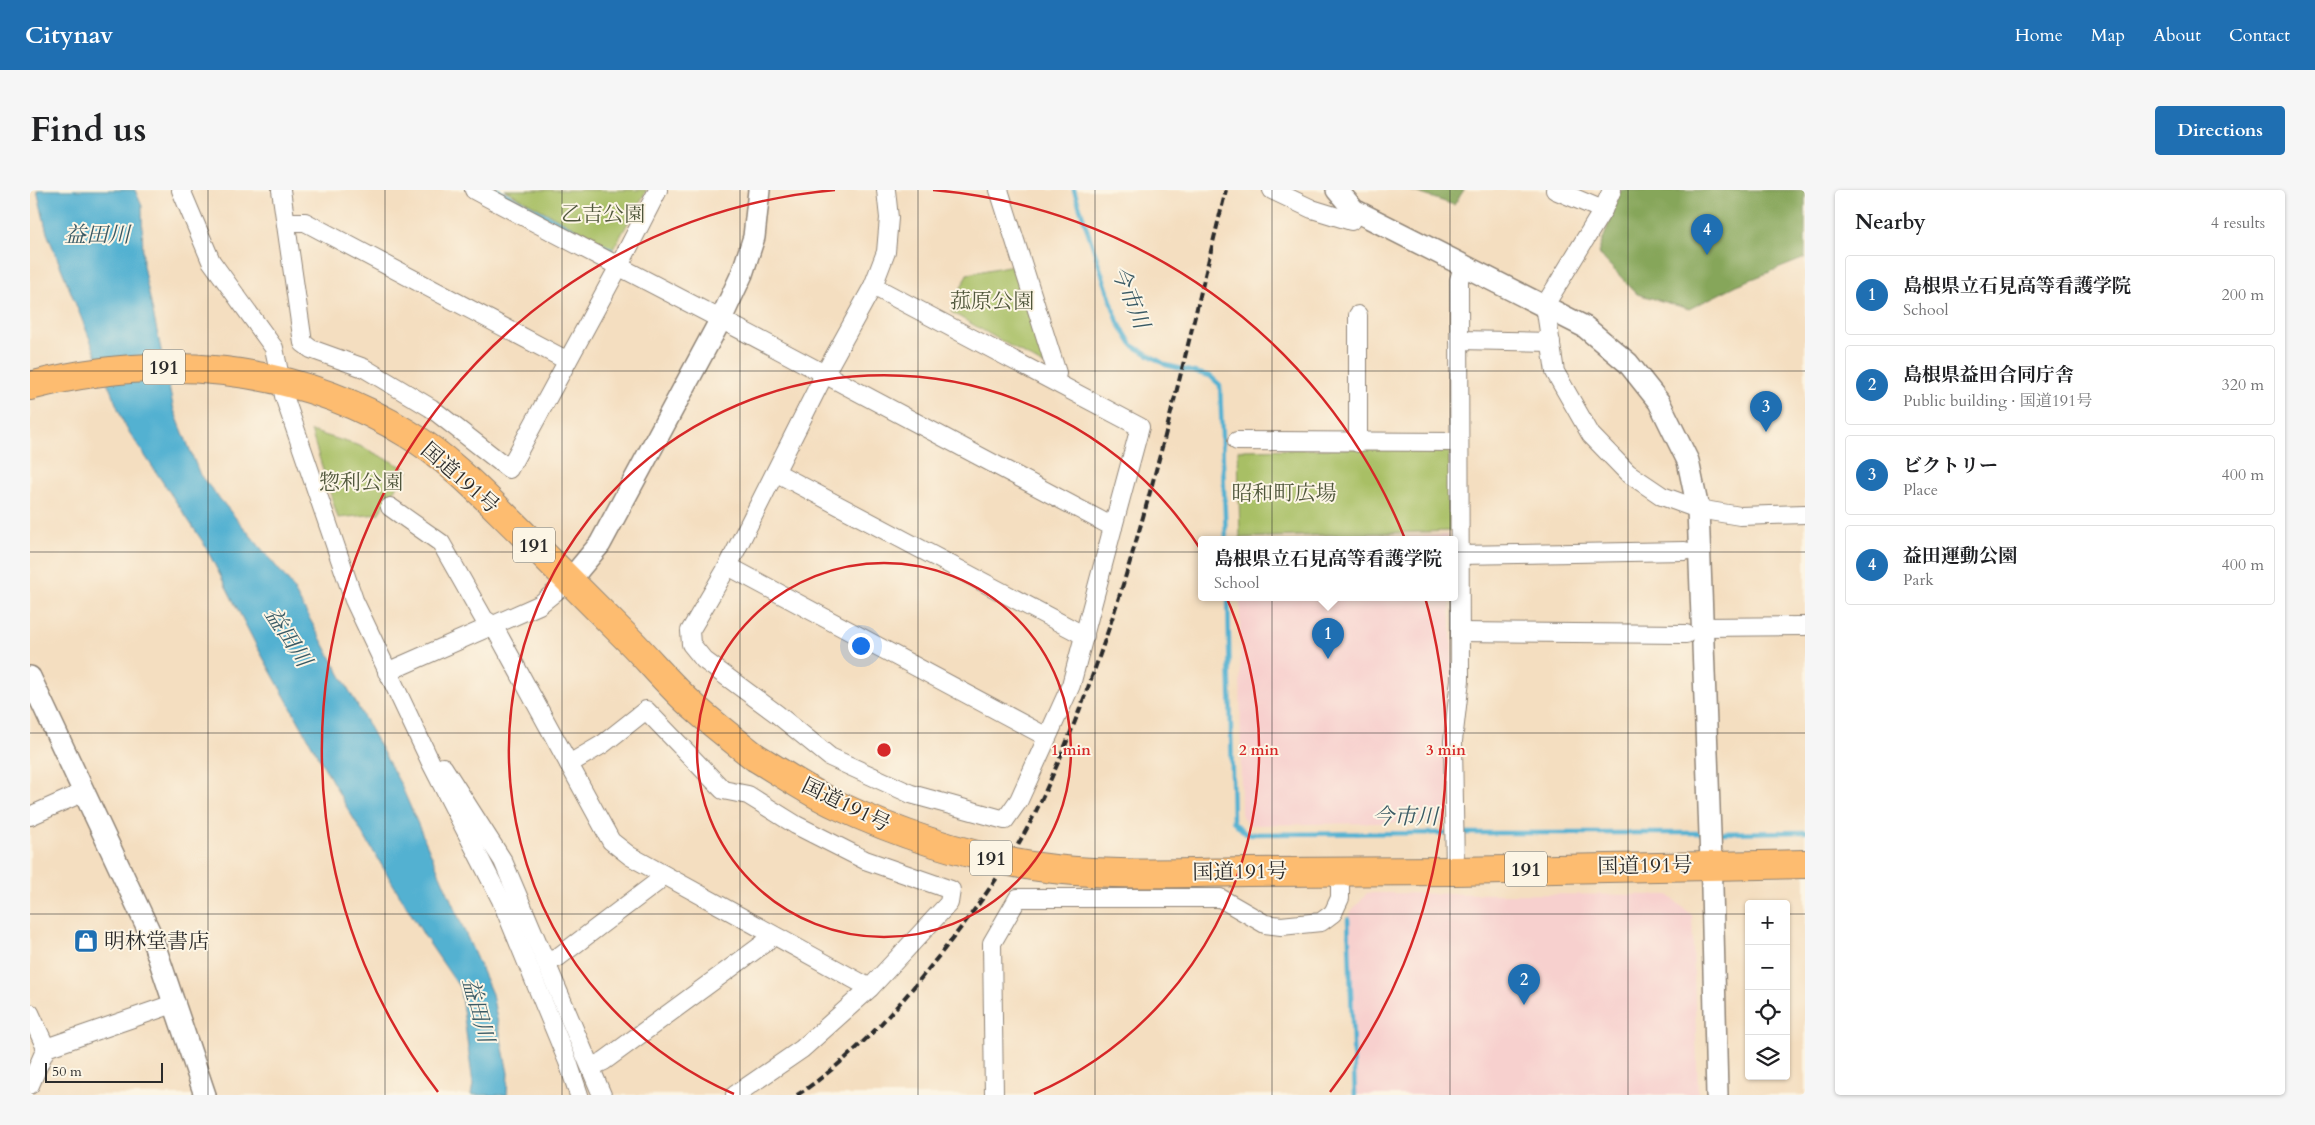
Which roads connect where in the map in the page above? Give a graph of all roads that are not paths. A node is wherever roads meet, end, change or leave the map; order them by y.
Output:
1 (181, 190) edge
2 (281, 190) edge
3 (474, 190) edge
4 (658, 190) edge
5 (759, 190) edge
6 (886, 190) edge
7 (999, 190) edge
8 (1272, 190) edge
9 (1337, 190) edge
10 (1555, 190) edge
11 (1612, 190) edge
12 (1354, 210) junction
13 (1603, 210) junction
14 (286, 222) junction
15 (1464, 264) junction
16 (618, 268) junction
17 (873, 286) junction
18 (1545, 305) junction
19 (1358, 315) dead end
20 (721, 319) junction
21 (1459, 340) junction
22 (1551, 342) junction
23 (566, 360) junction
24 (824, 375) junction
25 (280, 380) junction
26 (1055, 381) junction
27 (39, 384) edge
28 (1237, 442) dead end
29 (1458, 442) junction
30 (1358, 443) junction
31 (777, 473) junction
32 (390, 507) dead end
33 (1698, 509) junction
34 (1805, 514) edge
35 (1113, 527) junction
36 (1685, 551) dead end
37 (1459, 555) junction
38 (728, 566) junction
39 (570, 580) junction
40 (493, 626) junction
41 (1805, 626) edge
42 (1693, 630) junction
43 (1460, 632) junction
44 (1085, 636) junction
45 (387, 672) junction
46 (30, 677) edge
47 (1047, 737) junction
48 (431, 763) junction
49 (569, 764) junction
50 (84, 792) junction
51 (30, 816) edge
52 (1805, 864) edge
53 (1711, 865) junction
54 (1455, 871) junction
55 (1340, 872) junction
56 (662, 874) junction
57 (772, 934) junction
58 (547, 961) junction
59 (870, 988) junction
60 (176, 1003) junction
61 (30, 1013) edge
62 (46, 1048) junction
63 (591, 1067) junction
64 (30, 1085) edge
65 (205, 1095) edge
66 (579, 1095) edge
67 (602, 1095) edge
68 (735, 1095) edge
69 (994, 1095) edge
70 (1716, 1095) edge

1 - 25 street
2 - 14 street
3 - 16 street
4 - 16 street
5 - 20 street
6 - 17 street
7 - 26 street
8 - 12 street
9 - 12 street
10 - 13 street
11 - 13 street
12 - 15 street
13 - 18 street
14 - 23 street
14 - 23 street
15 - 18 street
15 - 21 street
16 - 20 street
16 - 23 street
17 - 24 street
17 - 26 street
18 - 22 street
18 - 33 street
19 - 30 street
20 - 24 street
20 - 39 street
21 - 22 street
21 - 29 street
22 - 33 street
24 - 31 street
24 - 35 street
25 - 27 highway, 国道191号 / 191
25 - 39 highway, 国道191号 / 191
25 - 45 street
26 - 35 street
28 - 30 street
29 - 30 street
29 - 37 street
31 - 38 street
31 - 44 street
32 - 40 street
33 - 34 street
33 - 42 street
35 - 44 street
36 - 37 street
37 - 43 street
38 - 47 street
38 - 47 street
39 - 40 street
39 - 55 highway, 国道191号 / 191, bridge
40 - 45 street
40 - 49 street
41 - 42 street
42 - 43 street
42 - 53 street
43 - 54 street
44 - 47 street
45 - 48 street
46 - 50 street
48 - 58 street
48 - 66 street
49 - 56 street
49 - 59 street
50 - 51 street
50 - 60 street
52 - 53 highway, 国道191号 / 191
53 - 54 highway, 国道191号 / 191
53 - 70 street
54 - 55 highway, 国道191号 / 191
55 - 69 street
56 - 57 street
56 - 58 street
57 - 59 street
57 - 63 street
58 - 63 street
59 - 68 street
60 - 62 street
60 - 65 street
61 - 62 street
62 - 64 street
63 - 67 street

